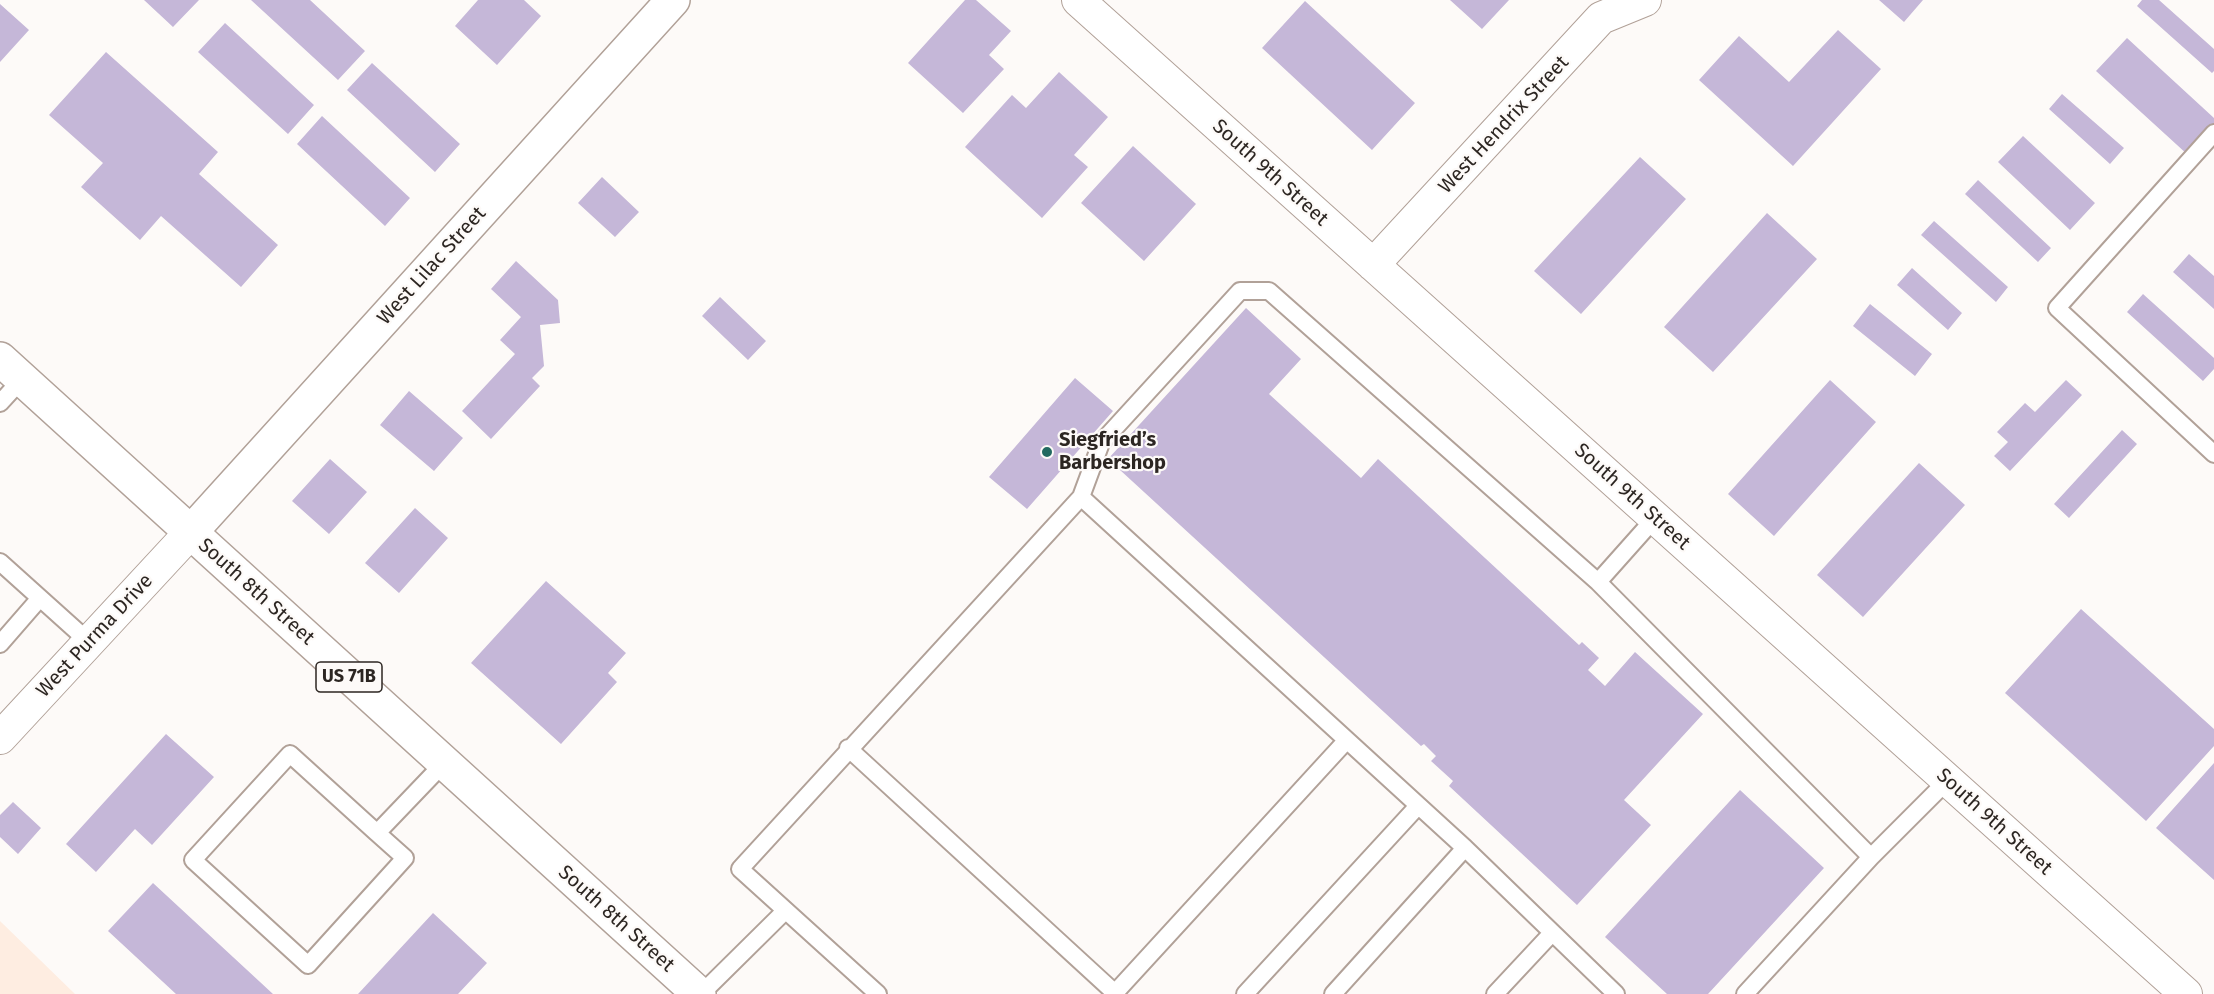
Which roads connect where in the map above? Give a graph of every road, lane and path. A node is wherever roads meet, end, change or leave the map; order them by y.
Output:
1 (673, 0) edge
2 (1078, 0) edge
3 (1645, 0) edge
4 (2214, 133) edge
5 (1373, 265) junction
6 (11, 369) edge
7 (0, 403) edge
8 (2214, 454) edge
9 (1081, 497) junction
10 (1655, 518) junction
11 (190, 533) junction
12 (0, 562) edge
13 (1598, 582) junction
14 (40, 598) junction
15 (89, 642) junction
16 (0, 644) edge
17 (0, 738) edge
18 (1346, 741) junction
19 (848, 748) junction
20 (444, 763) junction
21 (1948, 780) junction
22 (1417, 807) junction
23 (377, 833) junction
24 (1465, 848) junction
25 (1871, 857) junction
26 (785, 912) junction
27 (1552, 933) junction
28 (700, 994) edge
29 (878, 994) edge
30 (1114, 994) edge
31 (1245, 994) edge
32 (1333, 994) edge
33 (1495, 994) edge
34 (1616, 994) edge
35 (1745, 994) edge
36 (2186, 994) edge

1 - 11 main road, West Lilac Street
2 - 5 street, South 9th Street
3 - 5 street, West Hendrix Street
4 - 8 lane
5 - 10 street, South 9th Street
6 - 7 lane
6 - 11 main road, South 8th Street / US 71B
9 - 13 lane
9 - 18 lane
9 - 19 lane
10 - 13 lane
10 - 21 street, South 9th Street
11 - 15 street, West Purma Drive
11 - 20 main road, South 8th Street / US 71B
12 - 14 lane
13 - 25 lane
14 - 15 lane
14 - 16 lane
15 - 17 street, West Purma Drive
18 - 22 lane
18 - 30 lane
19 - 26 lane
19 - 30 lane
20 - 23 lane
20 - 28 main road, South 8th Street / US 71B
21 - 25 lane
21 - 36 street, South 9th Street
22 - 24 lane
22 - 31 lane
23 - 23 lane
24 - 27 lane
24 - 32 lane
25 - 35 lane
26 - 28 lane
26 - 29 lane
27 - 33 lane
27 - 34 lane

